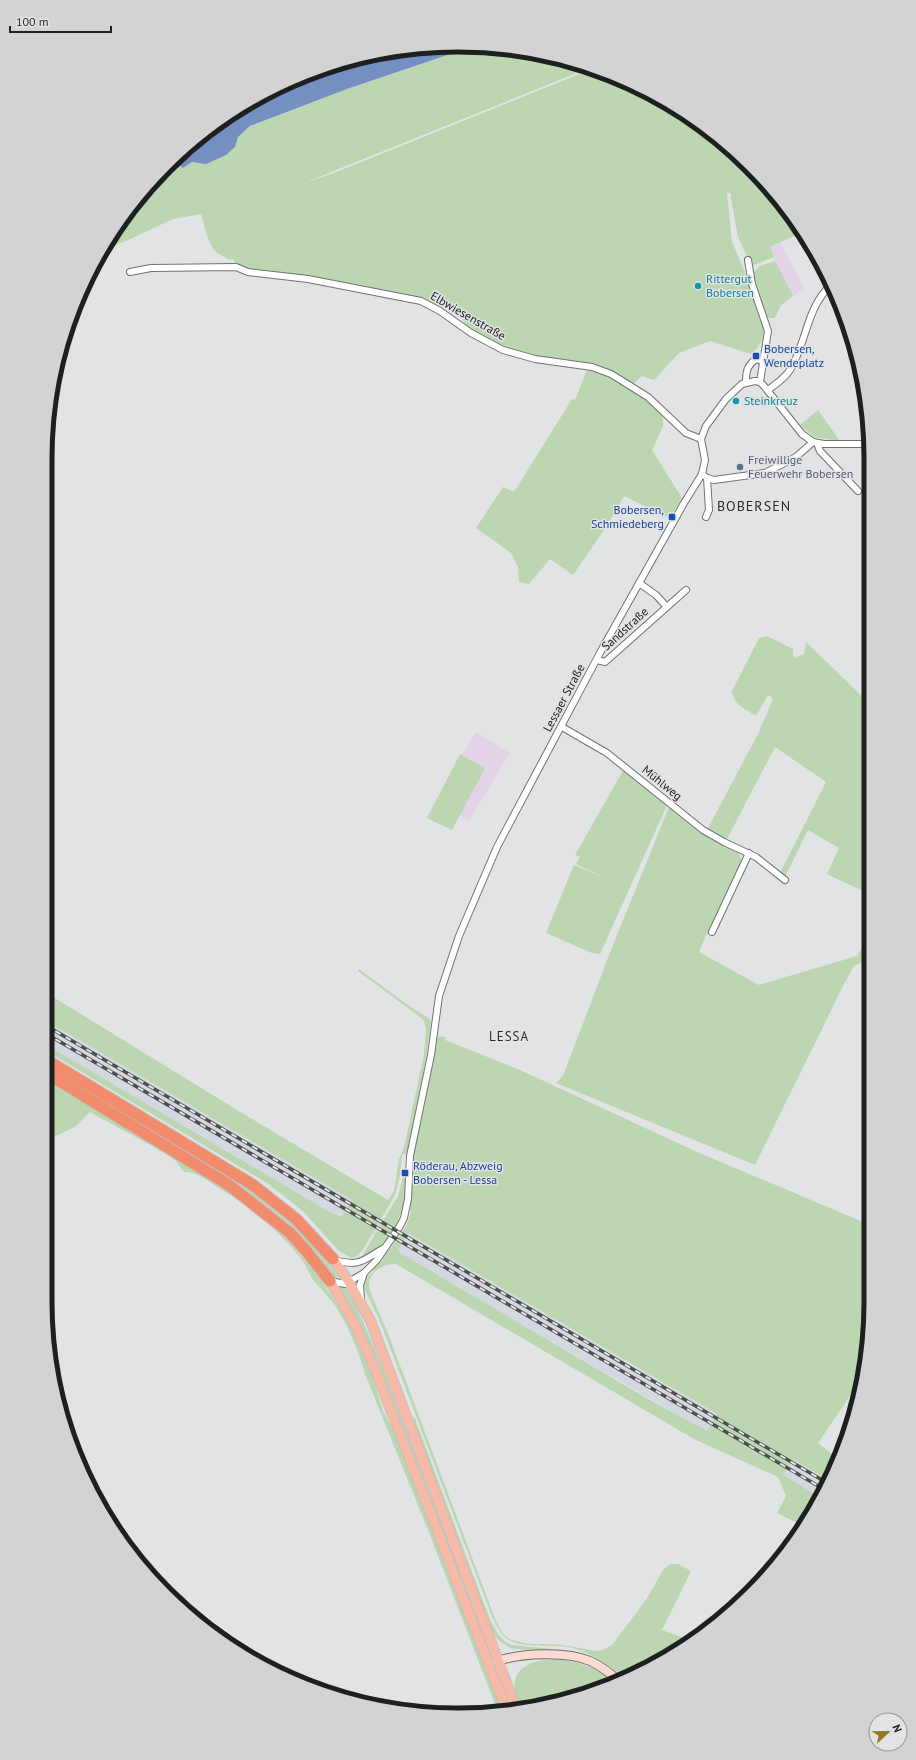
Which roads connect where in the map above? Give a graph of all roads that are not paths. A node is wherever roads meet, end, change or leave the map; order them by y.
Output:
1 (748, 260) dead end
2 (130, 272) dead end
3 (827, 289) edge
4 (762, 360) junction
5 (757, 381) junction
6 (746, 382) junction
7 (768, 390) junction
8 (701, 439) junction
9 (815, 443) junction
10 (863, 444) edge
11 (705, 476) junction
12 (858, 491) dead end
13 (706, 517) dead end
14 (639, 583) junction
15 (686, 590) dead end
16 (666, 606) junction
17 (596, 660) junction
18 (562, 727) junction
19 (749, 853) junction
20 (785, 880) dead end
21 (712, 932) dead end
22 (52, 1064) edge
23 (52, 1076) edge
24 (385, 1247) junction
25 (333, 1259) junction
26 (364, 1273) junction
27 (330, 1281) junction
28 (349, 1282) junction
29 (361, 1302) junction
30 (483, 1650) junction
31 (497, 1661) junction
32 (613, 1677) edge
33 (515, 1704) edge
34 (504, 1706) edge

1 - 4 street
2 - 8 street, Elbwiesenstraße
3 - 7 street
4 - 5 street
4 - 6 street
5 - 6 street
5 - 7 street
6 - 8 street
7 - 9 street
8 - 11 street, Lessaer Straße
9 - 10 street
9 - 11 street
9 - 12 street
11 - 13 street
11 - 14 street, Lessaer Straße
14 - 16 street, Sandstraße
14 - 17 street, Lessaer Straße
15 - 16 street, Sandstraße
16 - 17 street, Sandstraße
17 - 18 street, Lessaer Straße
18 - 19 street, Mühlweg
18 - 24 street, Lessaer Straße
19 - 20 street, Mühlweg
19 - 21 street
22 - 25 highway
23 - 27 highway
24 - 25 street
24 - 26 street, Lessaer Straße
25 - 28 main road
26 - 28 street, Lessaer Straße
26 - 29 street
27 - 28 street
27 - 30 main road
28 - 29 main road
29 - 31 main road
30 - 31 main road
30 - 34 main road
31 - 32 street
31 - 33 main road

